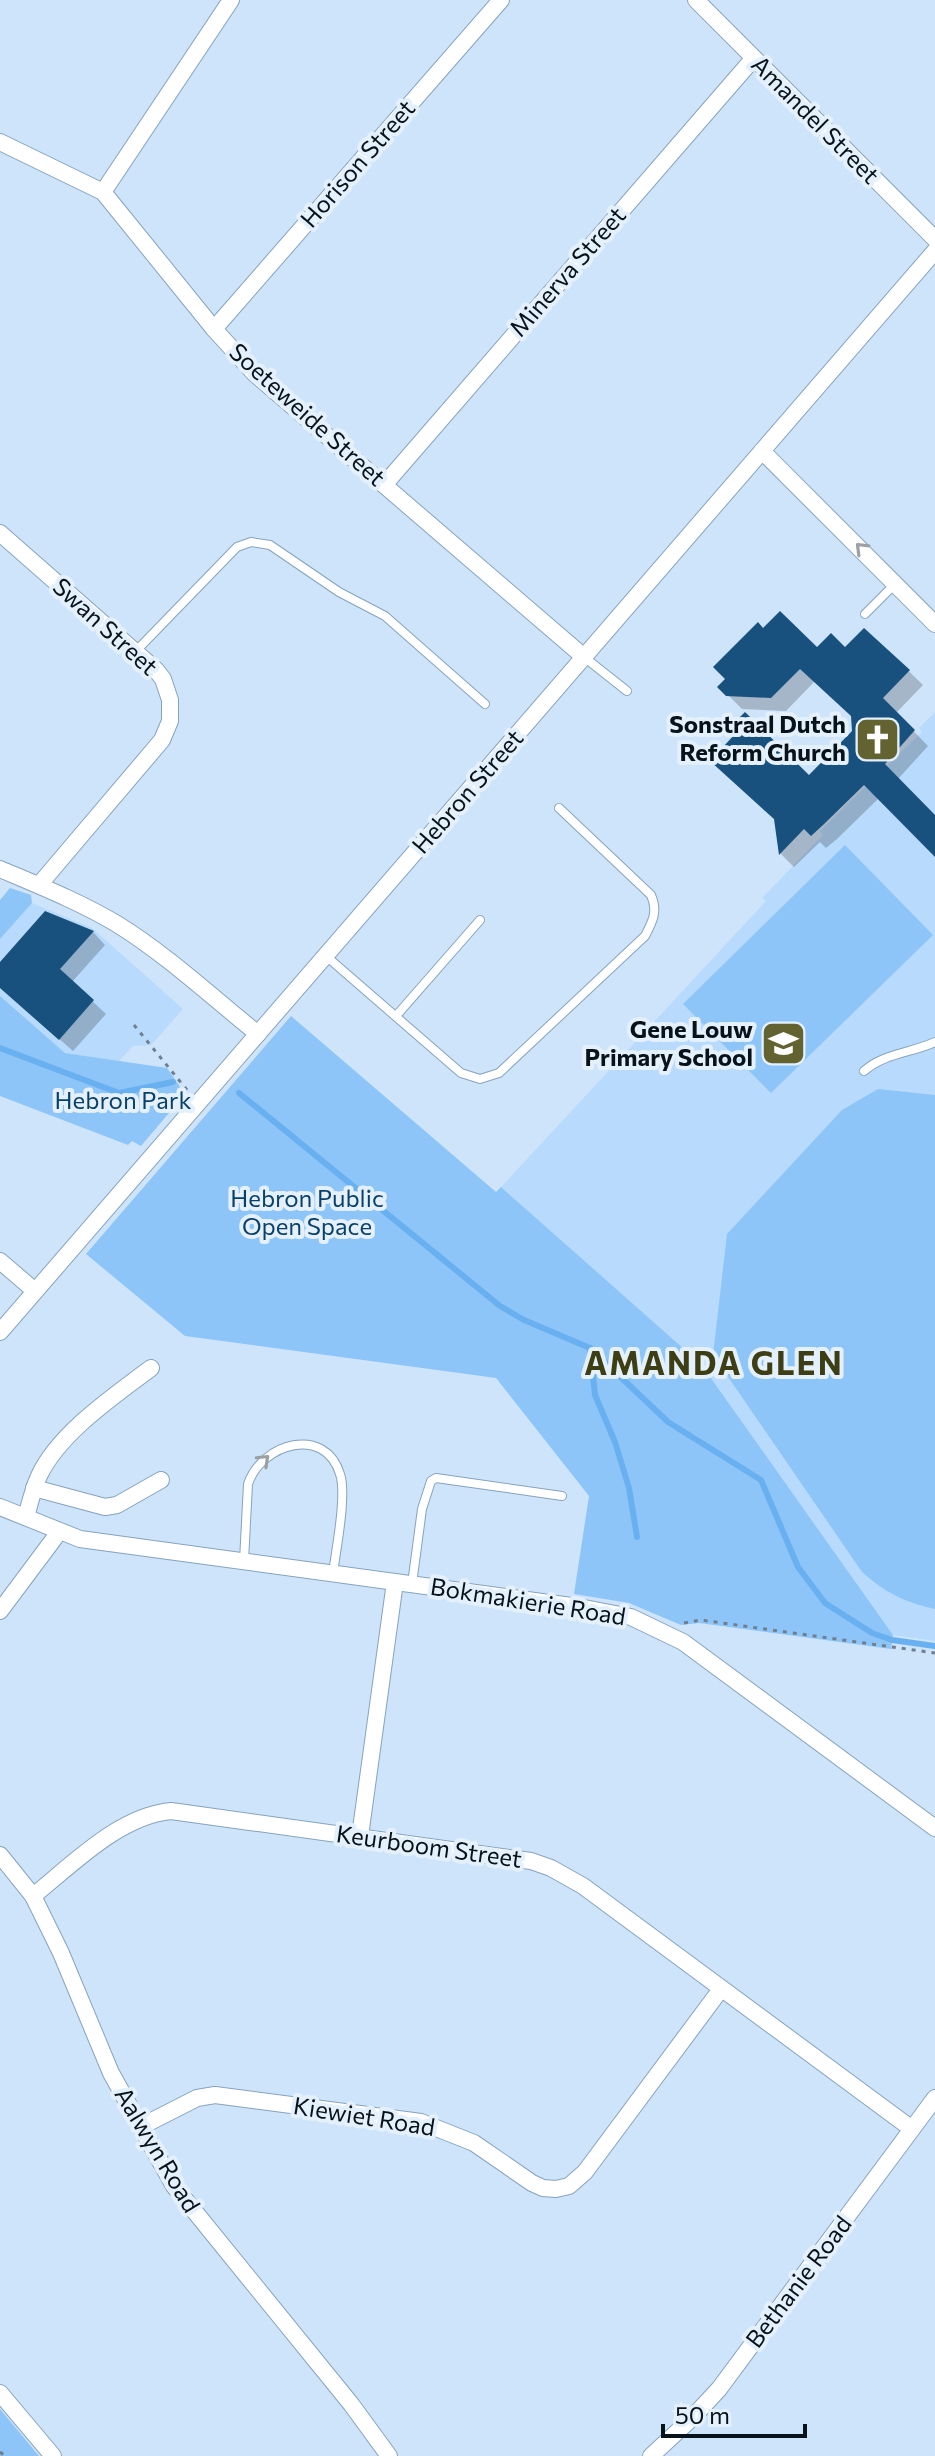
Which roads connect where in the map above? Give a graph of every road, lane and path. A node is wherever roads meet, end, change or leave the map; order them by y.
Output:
1 (231, 0) edge
2 (501, 0) edge
3 (696, 0) edge
4 (753, 59) junction
5 (0, 142) edge
6 (103, 192) junction
7 (935, 239) edge
8 (935, 251) edge
9 (214, 329) junction
10 (762, 451) junction
11 (384, 485) junction
12 (0, 533) edge
13 (896, 584) junction
14 (865, 614) dead end
15 (935, 624) edge
16 (137, 650) junction
17 (584, 657) junction
18 (627, 691) dead end
19 (485, 704) dead end
20 (559, 808) dead end
21 (0, 869) edge
22 (39, 885) junction
23 (480, 920) dead end
24 (326, 956) junction
25 (396, 1016) junction
26 (134, 1025) dead end
27 (258, 1034) junction
28 (935, 1042) edge
29 (864, 1071) dead end
30 (189, 1093) dead end
31 (0, 1261) edge
32 (35, 1291) junction
33 (0, 1332) edge
34 (151, 1368) dead end
35 (161, 1480) dead end
36 (34, 1488) junction
37 (562, 1496) dead end
38 (0, 1507) edge
39 (26, 1517) junction
40 (59, 1532) junction
41 (244, 1561) junction
42 (333, 1573) junction
43 (404, 1583) junction
44 (0, 1611) edge
45 (670, 1634) junction
46 (935, 1653) edge
47 (935, 1828) edge
48 (360, 1836) junction
49 (0, 1855) edge
50 (33, 1896) junction
51 (721, 1989) junction
52 (935, 2098) edge
53 (140, 2127) junction
54 (912, 2129) junction
55 (0, 2393) edge
56 (0, 2452) edge
57 (5, 2456) edge
58 (53, 2456) edge
59 (389, 2456) edge
60 (651, 2456) edge

1 - 6 street
2 - 9 street, Horison Street
3 - 4 street, Amandel Street
4 - 7 street, Amandel Street
4 - 11 street, Minerva Street
5 - 6 street, Soeteweide Street
6 - 9 street, Soeteweide Street
8 - 10 street, Hebron Street
9 - 11 street, Soeteweide Street
13 -> 10 street
10 - 17 street, Hebron Street
11 - 17 street, Soeteweide Street
12 - 16 street, Swan Street
13 - 14 lane
13 - 15 street
16 - 19 lane
16 - 22 street, Swan Street
17 - 18 lane
17 - 24 street, Hebron Street
20 - 25 lane
21 - 22 street
22 - 27 street
23 - 25 lane
24 - 25 lane
24 - 27 street, Hebron Street
26 - 30 path
27 - 32 street, Hebron Street
28 - 29 lane
31 - 32 street
32 - 33 street, Hebron Street
34 - 36 street
35 - 36 street
36 - 39 street
37 - 43 lane
38 - 39 street, Bokmakierie Road
39 - 40 street, Bokmakierie Road
40 - 41 street, Bokmakierie Road
40 - 44 street
41 - 42 street, Bokmakierie Road
41 -> 42 lane
42 - 43 street, Bokmakierie Road
43 - 45 street, Bokmakierie Road
43 - 48 street
45 - 46 path
45 - 47 street, Bokmakierie Road
48 - 50 street, Keurboom Street
48 - 51 street, Keurboom Street
49 - 50 street, Aalwyn Road
50 - 53 street, Aalwyn Road
51 - 53 street, Kiewiet Road
51 - 54 street, Keurboom Street
52 - 54 street, Bethanie Road
53 - 59 street, Aalwyn Road
54 - 60 street, Bethanie Road
55 - 58 street
56 - 57 path

